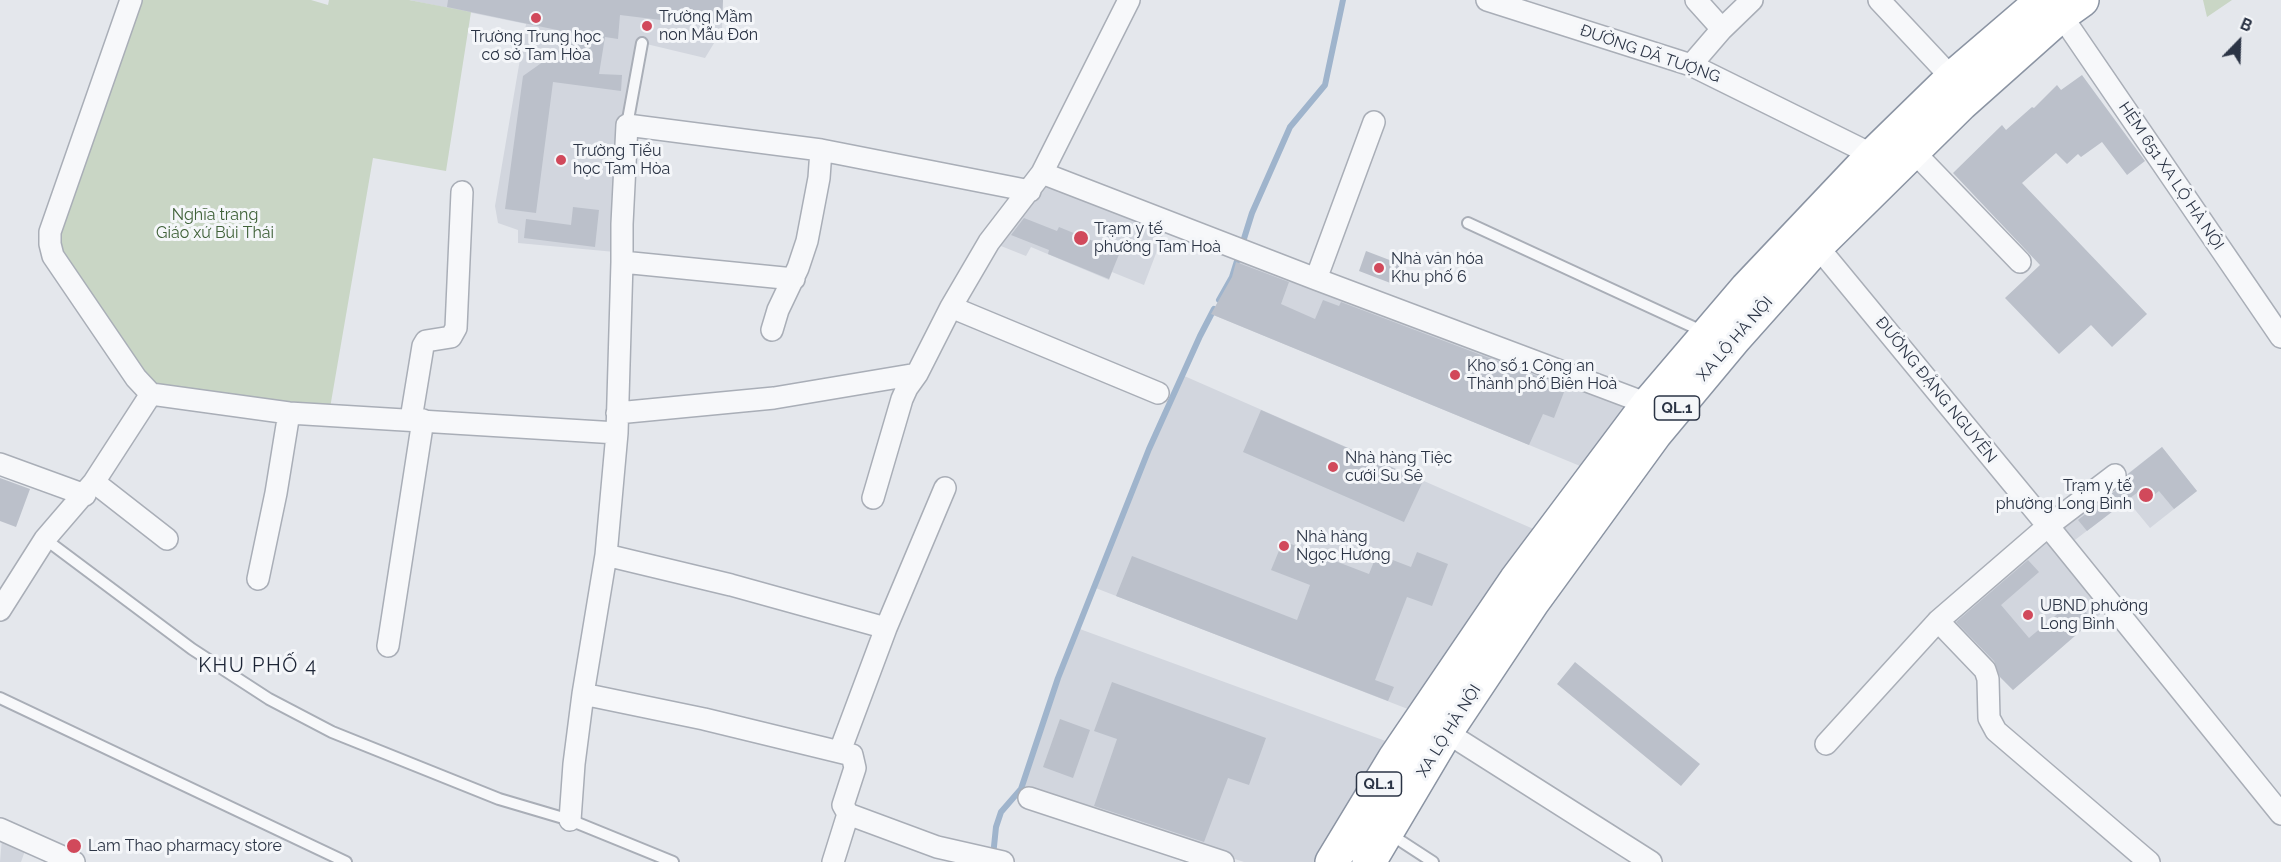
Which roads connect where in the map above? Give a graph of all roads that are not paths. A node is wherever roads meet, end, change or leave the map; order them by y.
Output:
1 (131, 0) edge
2 (1129, 0) edge
3 (1487, 0) edge
4 (1696, 0) edge
5 (1752, 0) edge
6 (1879, 0) edge
7 (2050, 4) edge
8 (1722, 29) junction
9 (642, 43) dead end
10 (1690, 65) junction
11 (1952, 78) junction
12 (1374, 122) dead end
13 (627, 125) junction
14 (821, 150) junction
15 (1913, 151) junction
16 (1873, 155) junction
17 (1042, 173) junction
18 (1030, 191) junction
19 (462, 192) dead end
20 (1468, 223) dead end
21 (1817, 246) junction
22 (622, 262) junction
23 (2020, 262) dead end
24 (794, 279) junction
25 (1316, 279) junction
26 (951, 307) junction
27 (772, 330) dead end
28 (1707, 333) junction
29 (2281, 338) edge
30 (917, 374) junction
31 (1158, 393) dead end
32 (151, 394) junction
33 (1648, 404) junction
34 (289, 413) junction
35 (417, 420) junction
36 (617, 423) junction
37 (0, 464) edge
38 (2115, 475) dead end
39 (945, 488) dead end
40 (90, 489) junction
41 (873, 498) dead end
42 (2048, 526) junction
43 (45, 539) junction
44 (167, 539) dead end
45 (606, 555) junction
46 (258, 579) dead end
47 (0, 610) edge
48 (1938, 621) junction
49 (886, 628) junction
50 (388, 646) dead end
51 (584, 694) junction
52 (0, 698) edge
53 (1437, 720) junction
54 (1826, 744) dead end
55 (840, 751) junction
56 (1029, 798) dead end
57 (848, 814) junction
58 (2281, 814) edge
59 (570, 820) junction
60 (0, 829) edge
61 (1387, 833) junction
62 (74, 862) edge
63 (345, 862) edge
64 (673, 862) edge
65 (833, 862) edge
66 (1003, 862) edge
67 (1224, 862) edge
68 (1332, 862) edge
69 (1369, 862) edge
70 (1433, 862) edge
71 (1651, 862) edge
72 (2149, 862) edge

1 - 32 street
2 - 17 street
3 - 10 street, ĐƯỜNG DÃ TƯỢNG
4 - 8 street
5 - 8 street
6 - 11 street
7 - 11 highway
7 - 15 highway, XA LỘ HÀ NỘI / QL.1
7 - 29 street, HẺM 651 XA LỘ HÀ NỘI
8 - 10 street
9 - 13 lane
10 - 16 street, ĐƯỜNG DÃ TƯỢNG
11 - 16 highway
12 - 25 street
13 - 14 street
13 - 22 street
14 - 18 street
14 - 24 street
15 - 21 highway, XA LỘ HÀ NỘI / QL.1
15 - 23 street
16 - 28 highway
17 - 18 street
17 - 25 street
18 - 26 street
19 - 35 street
20 - 28 lane
21 - 42 street, ĐƯỜNG ĐẶNG NGUYÊN
21 - 53 highway, XA LỘ HÀ NỘI / QL.1
22 - 24 street
22 - 36 street
24 - 27 street
25 - 33 street
26 - 30 street
26 - 31 street
28 - 33 highway
30 - 36 street
30 - 41 street
32 - 34 street
32 - 40 street
33 - 53 highway
34 - 35 street
34 - 46 street
35 - 36 street
35 - 50 street
36 - 45 street
37 - 40 street
38 - 42 street
39 - 49 street
40 - 43 street
40 - 44 street
42 - 48 street
42 - 58 street, ĐƯỜNG ĐẶNG NGUYÊN
43 - 47 street
43 - 59 lane
45 - 49 street
45 - 51 street
48 - 54 street
48 - 72 street
49 - 55 street
51 - 55 street
51 - 59 street
52 - 63 lane
53 - 61 highway, XA LỘ HÀ NỘI / QL.1
53 - 68 highway, XA LỘ HÀ NỘI / QL.1
53 - 71 street
55 - 57 street
56 - 67 street
57 - 65 street
57 - 66 street
59 - 64 lane
60 - 62 street
61 - 69 highway, XA LỘ HÀ NỘI / QL.1
61 - 70 lane

